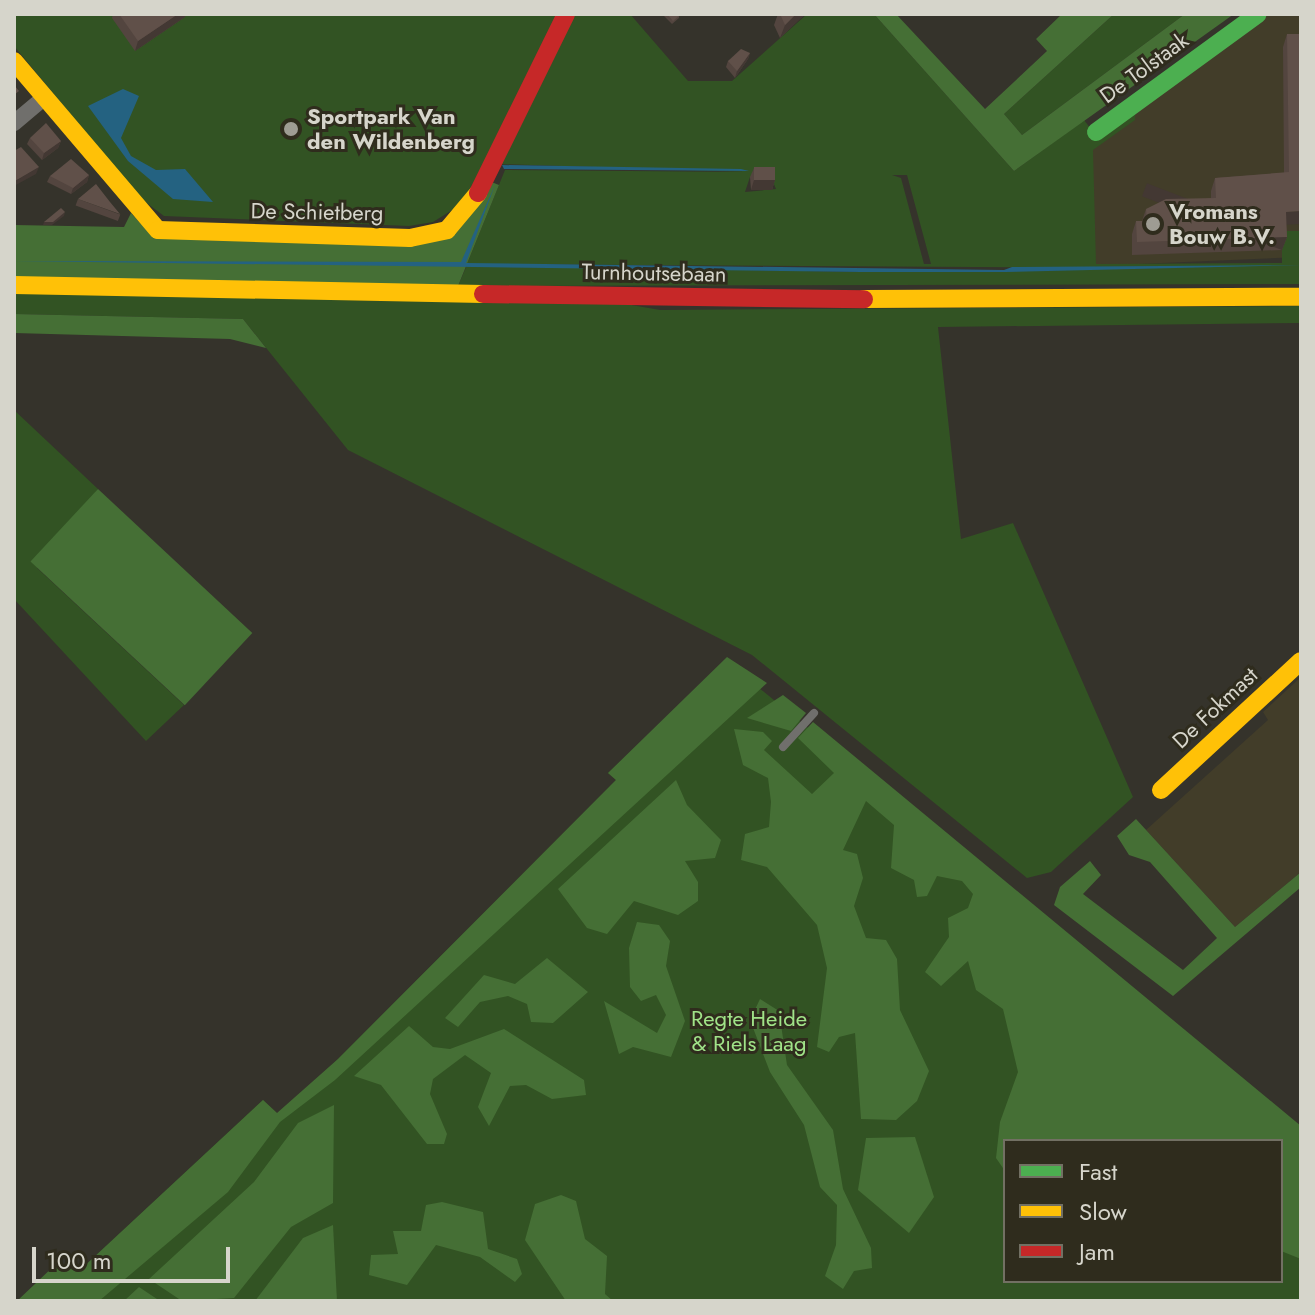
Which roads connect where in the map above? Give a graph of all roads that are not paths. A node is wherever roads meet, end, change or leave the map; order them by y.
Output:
1 (566, 14) edge
2 (1258, 14) edge
3 (14, 61) edge
4 (44, 98) junction
5 (14, 123) edge
6 (1096, 132) dead end
7 (14, 285) edge
8 (1298, 295) edge
9 (1301, 661) edge
10 (814, 713) dead end
11 (783, 747) dead end
12 (1161, 790) dead end

1 - 4 main road, De Schietberg
2 - 6 main road, De Tolstaak
3 - 4 main road, De Schietberg
4 - 5 street
7 - 8 main road, Turnhoutsebaan
9 - 12 main road, De Fokmast
10 - 11 lane

